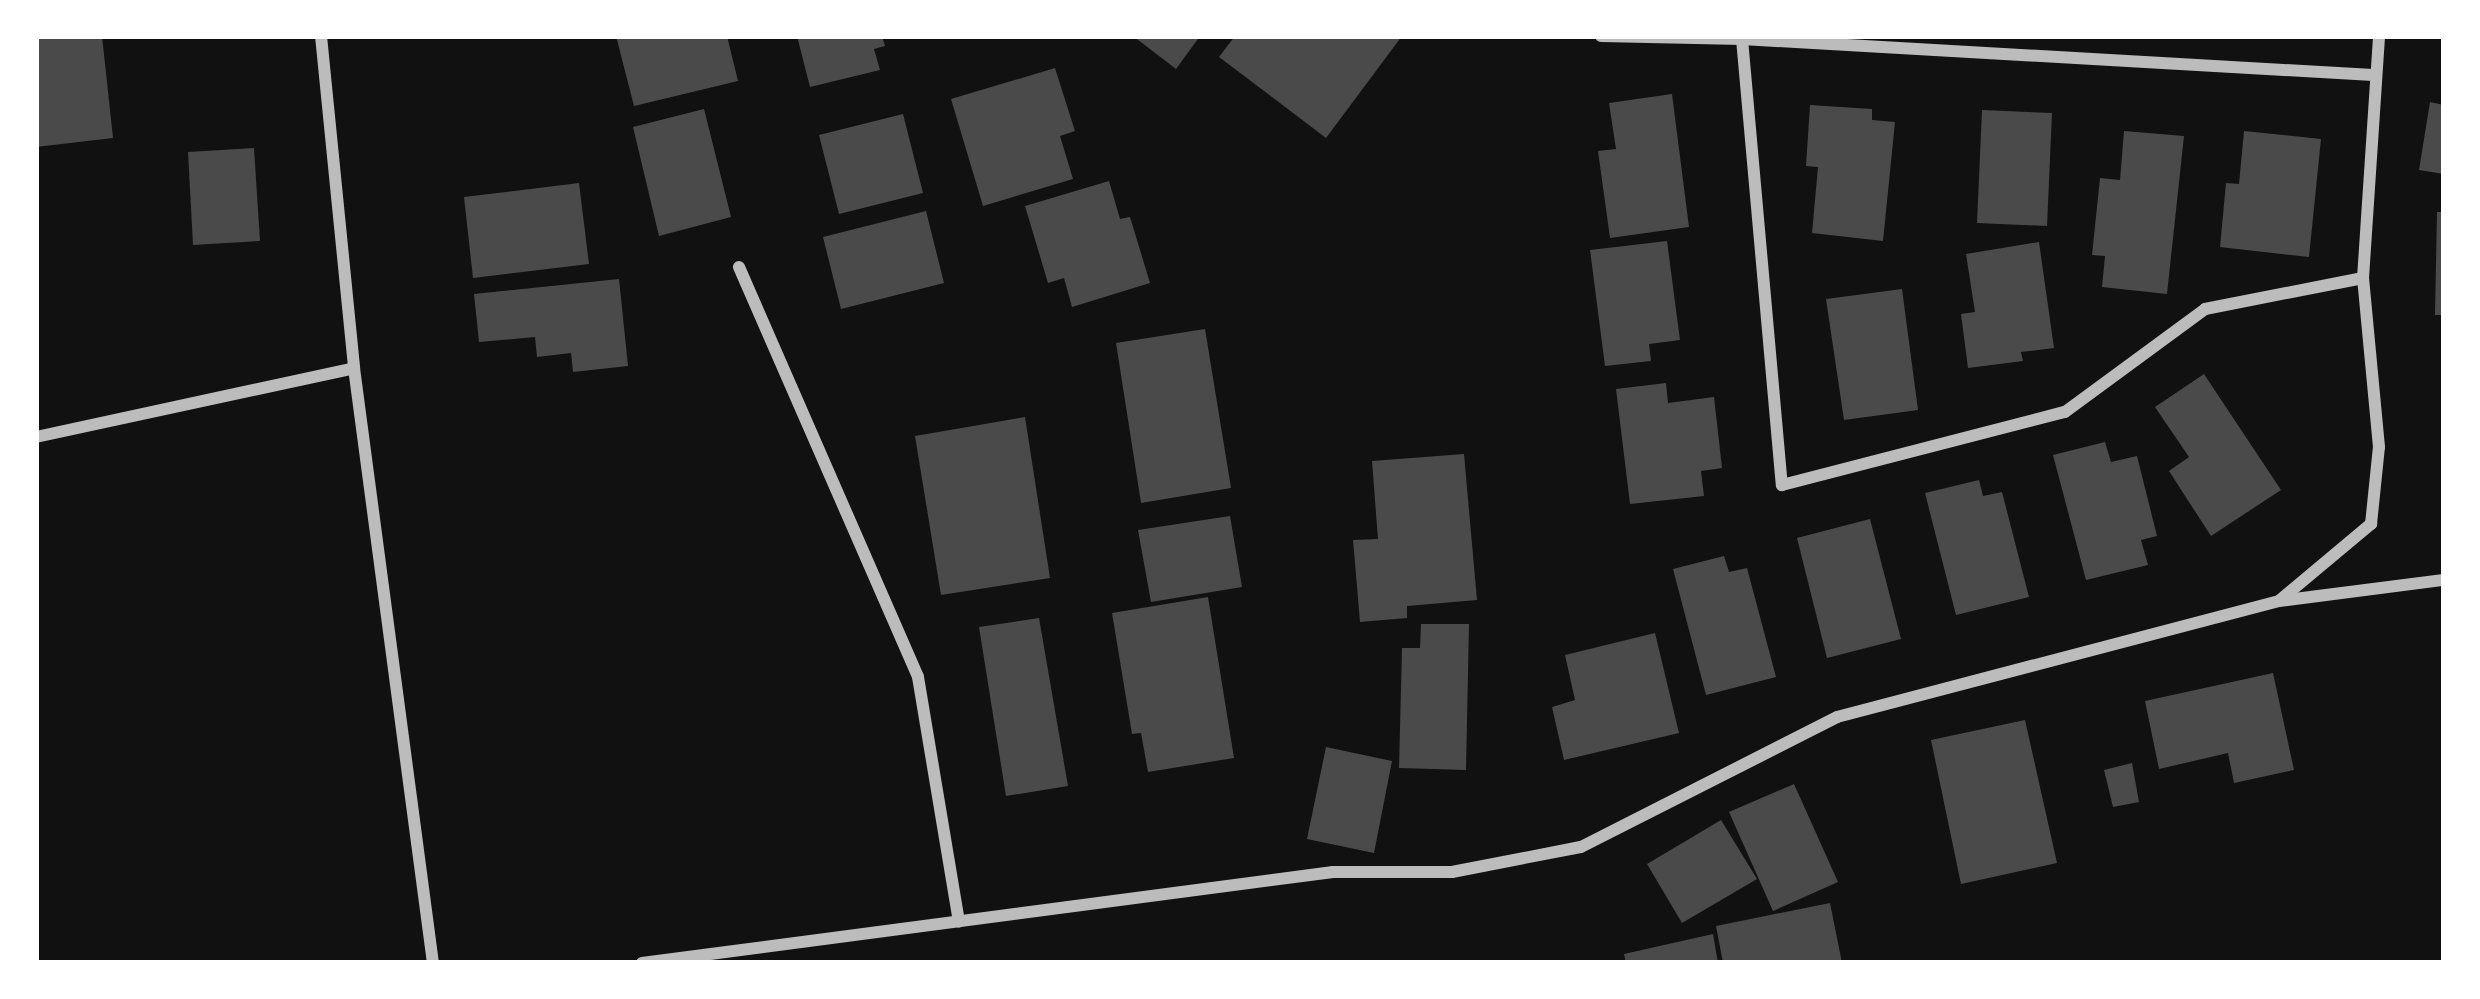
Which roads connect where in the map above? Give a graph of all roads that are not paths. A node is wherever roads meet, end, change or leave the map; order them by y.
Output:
1 (321, 36) edge
2 (1601, 36) edge
3 (2379, 36) edge
4 (1742, 38) edge
5 (2373, 75) junction
6 (739, 267) dead end
7 (2363, 278) junction
8 (354, 368) junction
9 (36, 437) edge
10 (2444, 580) edge
11 (2279, 601) junction
12 (959, 922) junction
13 (433, 963) edge
14 (642, 963) edge

1 - 8 street
2 - 4 street
3 - 5 street
4 - 5 street
4 - 7 street
5 - 7 street
6 - 12 street
7 - 11 street
8 - 9 street
8 - 13 street
10 - 11 street
11 - 12 street
12 - 14 street

